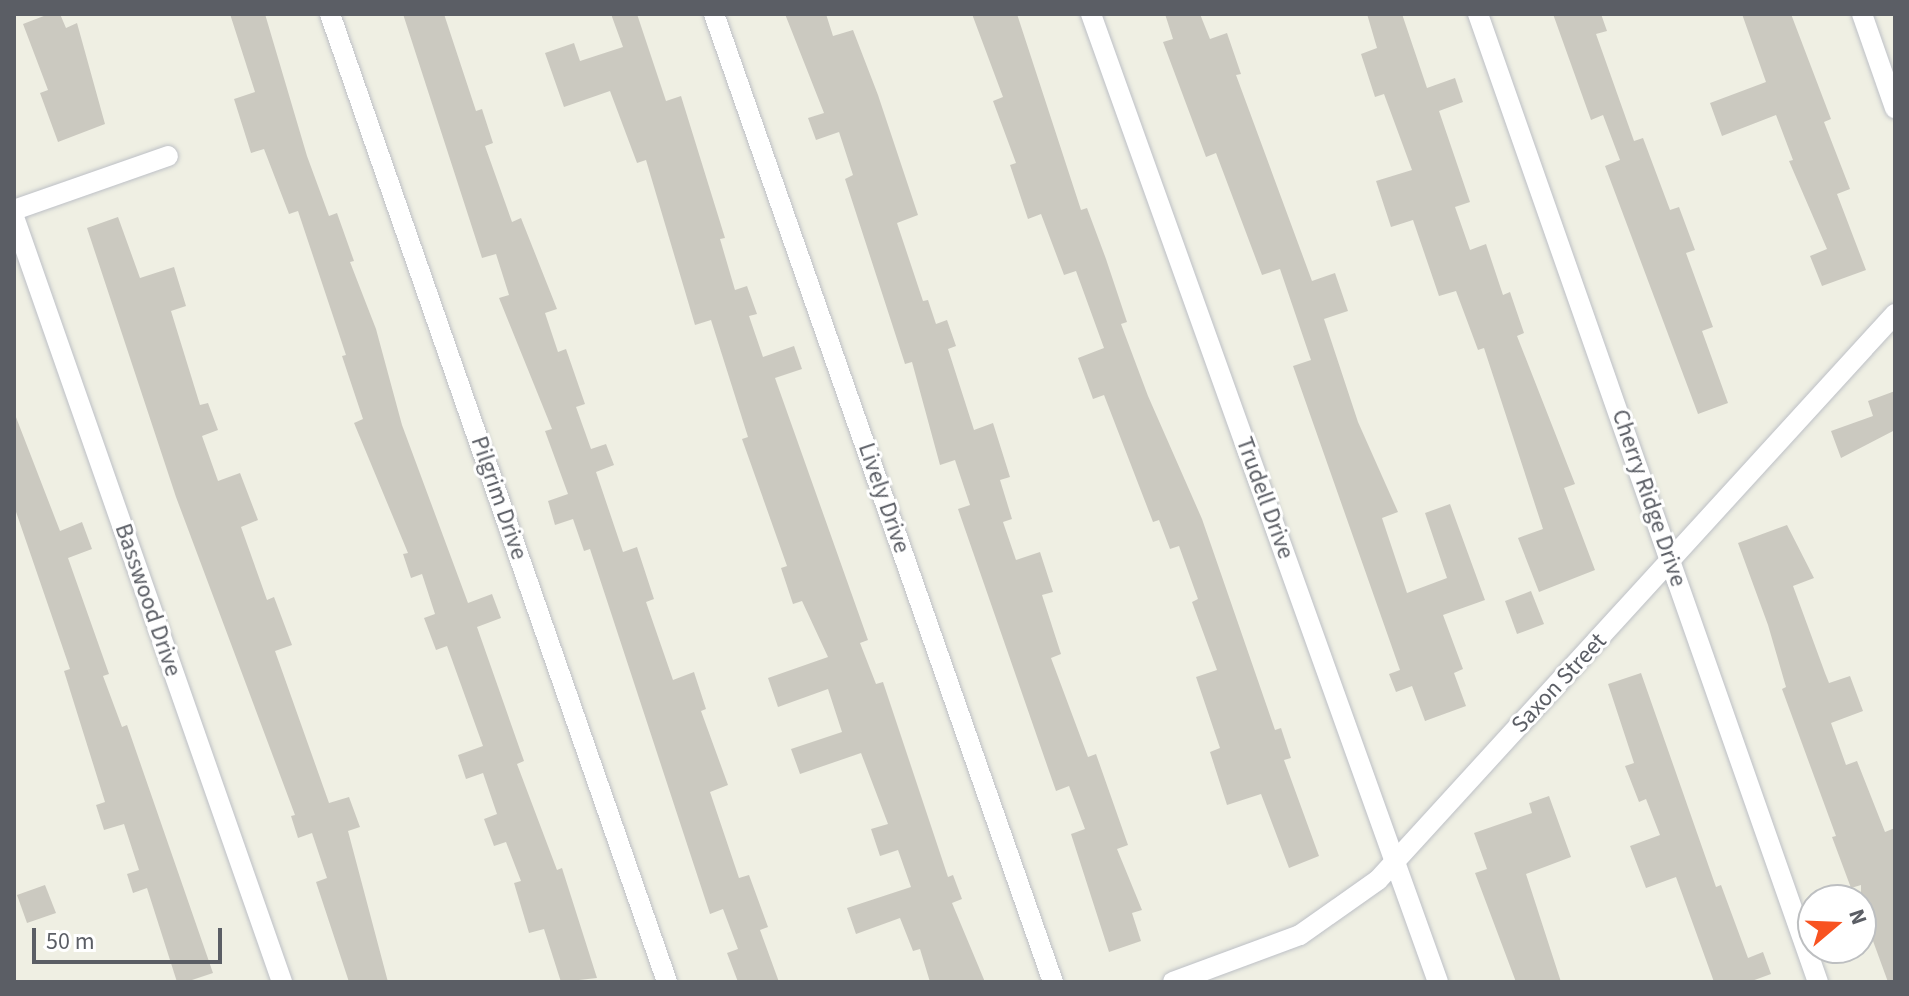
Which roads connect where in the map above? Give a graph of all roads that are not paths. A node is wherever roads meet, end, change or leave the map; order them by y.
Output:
1 (330, 14) edge
2 (714, 14) edge
3 (1091, 14) edge
4 (1478, 14) edge
5 (1862, 14) edge
6 (1895, 108) edge
7 (168, 156) dead end
8 (14, 210) edge
9 (14, 217) edge
10 (1895, 314) edge
11 (1672, 561) junction
12 (1395, 864) junction
13 (282, 982) edge
14 (667, 982) edge
15 (1053, 982) edge
16 (1173, 982) edge
17 (1438, 982) edge
18 (1818, 982) edge

1 - 14 street, Pilgrim Drive
2 - 15 street, Lively Drive
3 - 12 street, Trudell Drive
4 - 11 street, Cherry Ridge Drive
5 - 6 street
7 - 8 street
9 - 13 street, Basswood Drive
10 - 11 street, Saxon Street
11 - 12 street, Saxon Street
11 - 18 street, Cherry Ridge Drive
12 - 16 street, Saxon Street
12 - 17 street, Trudell Drive

